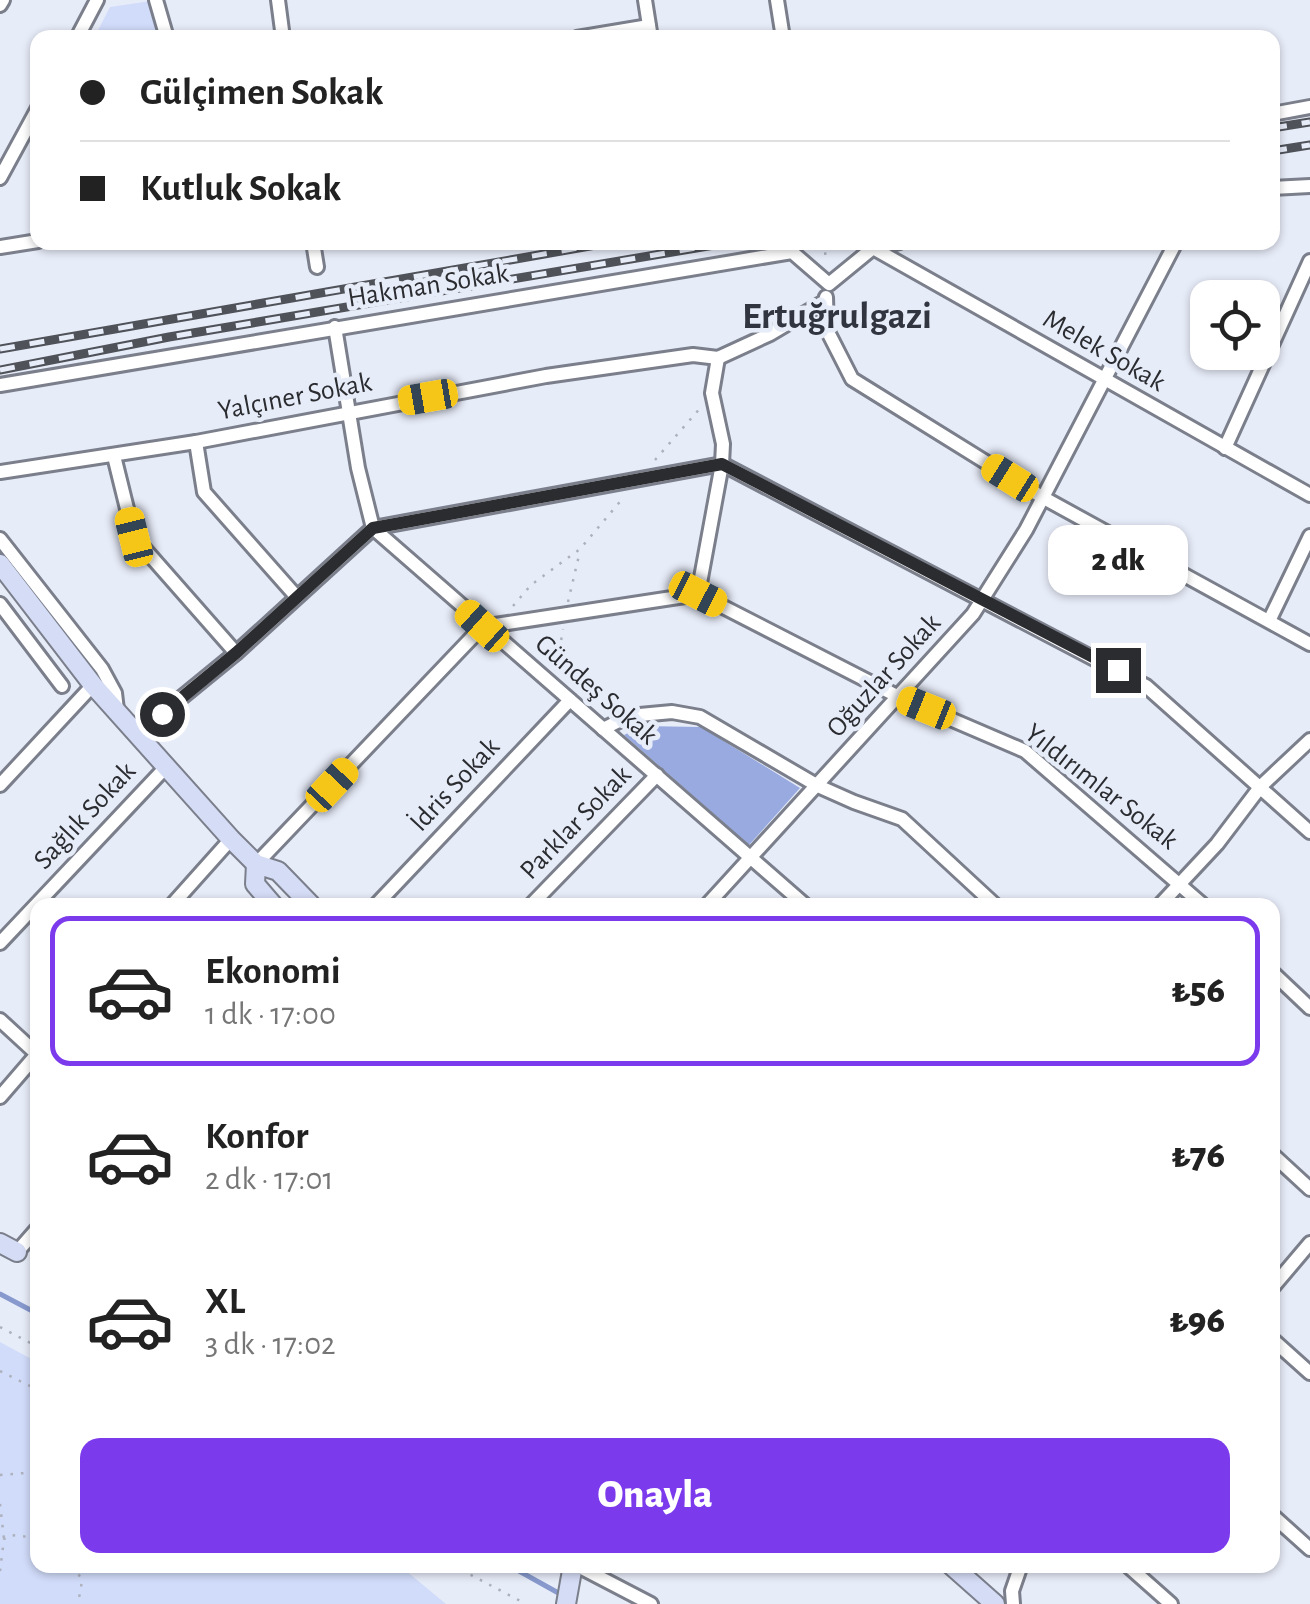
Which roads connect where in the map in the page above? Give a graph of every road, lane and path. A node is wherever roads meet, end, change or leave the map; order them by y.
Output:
1 (98, 0) edge
2 (156, 0) edge
3 (278, 0) edge
4 (645, 0) edge
5 (777, 0) edge
6 (81, 30) edge
7 (165, 30) edge
8 (282, 30) edge
9 (650, 30) edge
10 (782, 30) edge
11 (1310, 108) edge
12 (1280, 113) edge
13 (30, 131) edge
14 (0, 178) edge
15 (1310, 186) edge
16 (1280, 188) edge
17 (30, 242) edge
18 (0, 247) edge
19 (314, 250) edge
20 (872, 250) edge
21 (877, 250) edge
22 (1172, 250) edge
23 (1310, 261) edge
24 (317, 267) dead end
25 (829, 284) junction
26 (824, 302) junction
27 (335, 327) junction
28 (718, 358) junction
29 (1105, 381) junction
30 (0, 385) edge
31 (712, 393) junction
32 (350, 411) junction
33 (196, 442) junction
34 (1225, 448) junction
35 (114, 456) junction
36 (722, 464) junction
37 (0, 472) edge
38 (639, 479) junction
39 (1310, 496) edge
40 (1042, 497) junction
41 (373, 528) junction
42 (1310, 536) edge
43 (0, 539) edge
44 (0, 564) edge
45 (698, 594) junction
46 (296, 595) junction
47 (982, 599) junction
48 (2, 613) edge
49 (1270, 619) junction
50 (498, 624) junction
51 (482, 626) junction
52 (1310, 644) edge
53 (236, 653) junction
54 (90, 682) junction
55 (62, 686) dead end
56 (899, 698) junction
57 (570, 700) junction
58 (118, 713) junction
59 (603, 729) junction
60 (137, 734) junction
61 (1310, 740) edge
62 (166, 766) junction
63 (658, 776) junction
64 (0, 785) edge
65 (818, 786) junction
66 (1261, 786) junction
67 (1310, 832) edge
68 (232, 839) junction
69 (752, 856) junction
70 (256, 864) junction
71 (1181, 883) junction
72 (43, 898) edge
73 (178, 898) edge
74 (266, 898) edge
75 (303, 898) edge
76 (383, 898) edge
77 (539, 898) edge
78 (713, 898) edge
79 (797, 898) edge
80 (988, 898) edge
81 (1167, 898) edge
82 (1197, 898) edge
83 (30, 912) edge
84 (0, 944) edge
85 (1280, 980) edge
86 (1310, 1008) edge
87 (0, 1020) edge
88 (30, 1048) edge
89 (30, 1062) edge
90 (0, 1097) edge
91 (1280, 1161) edge
92 (1310, 1189) edge
93 (30, 1238) edge
94 (0, 1243) edge
95 (1310, 1243) edge
96 (18, 1252) joint
97 (1280, 1279) edge
98 (0, 1327) edge
99 (30, 1343) edge
100 (1280, 1346) edge
101 (0, 1370) edge
102 (1310, 1373) edge
103 (30, 1386) edge
104 (30, 1473) edge
105 (0, 1475) edge
106 (0, 1504) edge
107 (1280, 1522) edge
108 (30, 1537) edge
109 (2, 1538) edge
110 (1310, 1548) edge
111 (0, 1571) edge
112 (78, 1573) edge
113 (467, 1573) edge
114 (573, 1573) edge
115 (591, 1573) edge
116 (959, 1573) edge
117 (1018, 1573) edge
118 (1136, 1573) edge
119 (78, 1604) edge
120 (526, 1604) edge
121 (566, 1604) edge
122 (651, 1604) edge
123 (995, 1604) edge
124 (1014, 1604) edge
125 (1170, 1604) edge

1 - 6 street
2 - 7 street
3 - 8 street
4 - 9 street
5 - 10 street
11 - 12 street
13 - 14 street
15 - 16 street
17 - 18 street
19 - 24 street
20 - 25 street
21 - 29 street, Melek Sokak
22 - 29 street, Oğuzlar Sokak
23 - 34 street
25 - 26 street
25 - 27 street, Hakman Sokak
26 - 28 street, Yalçıner Sokak
26 - 40 street
27 - 30 street, Hakman Sokak
27 - 32 street
28 - 31 street
28 - 32 street, Yalçıner Sokak
29 - 34 street, Melek Sokak
29 - 40 street, Oğuzlar Sokak
31 - 36 street
31 - 38 path
32 - 33 street, Yalçıner Sokak
32 - 41 street
33 - 35 street, Yalçıner Sokak
33 - 46 street
34 - 39 street, Melek Sokak
35 - 37 street, Yalçıner Sokak
35 - 53 street
36 - 38 street
36 - 45 street
36 - 47 street
38 - 41 street
38 - 50 path
40 - 47 street, Oğuzlar Sokak
40 - 49 street
41 - 46 street
41 - 51 street, Gündeş Sokak
42 - 49 street
43 - 58 street
44 - 54 main road
45 - 50 street
45 - 56 street, Yıldırımlar Sokak
46 - 53 street
47 - 56 street, Oğuzlar Sokak
47 - 66 street
48 - 55 street
49 - 52 street
50 - 51 street
51 - 57 street, Gündeş Sokak
51 - 70 street
53 - 60 street
54 - 58 main road
54 - 64 street
56 - 65 street, Oğuzlar Sokak
56 - 71 street, Yıldırımlar Sokak
57 - 59 street, Gündeş Sokak
57 - 76 street, İdris Sokak
58 - 60 main road
59 - 63 street, Gündeş Sokak
59 - 65 street
60 - 62 main road
61 - 66 street
62 - 68 main road
62 - 72 street, Sağlık Sokak
63 - 69 street, Gündeş Sokak
63 - 77 street, Parklar Sokak
65 - 69 street, Oğuzlar Sokak
65 - 80 street
66 - 67 street
66 - 71 street
68 - 70 main road
68 - 73 street
69 - 78 street, Oğuzlar Sokak
69 - 79 street, Gündeş Sokak
70 - 74 main road
70 - 75 main road
71 - 81 street
71 - 82 street, Yıldırımlar Sokak
83 - 84 street, Sağlık Sokak
85 - 86 street
87 - 88 street
89 - 90 street
91 - 92 street
93 - 96 street
94 - 96 main road
95 - 97 street
98 - 99 path
100 - 102 street
101 - 103 path
104 - 105 path
106 - 109 path
107 - 110 street
108 - 109 path
109 - 111 path
112 - 119 path
113 - 120 path
114 - 121 main road
115 - 122 street
116 - 123 main road
117 - 124 street
118 - 125 street

